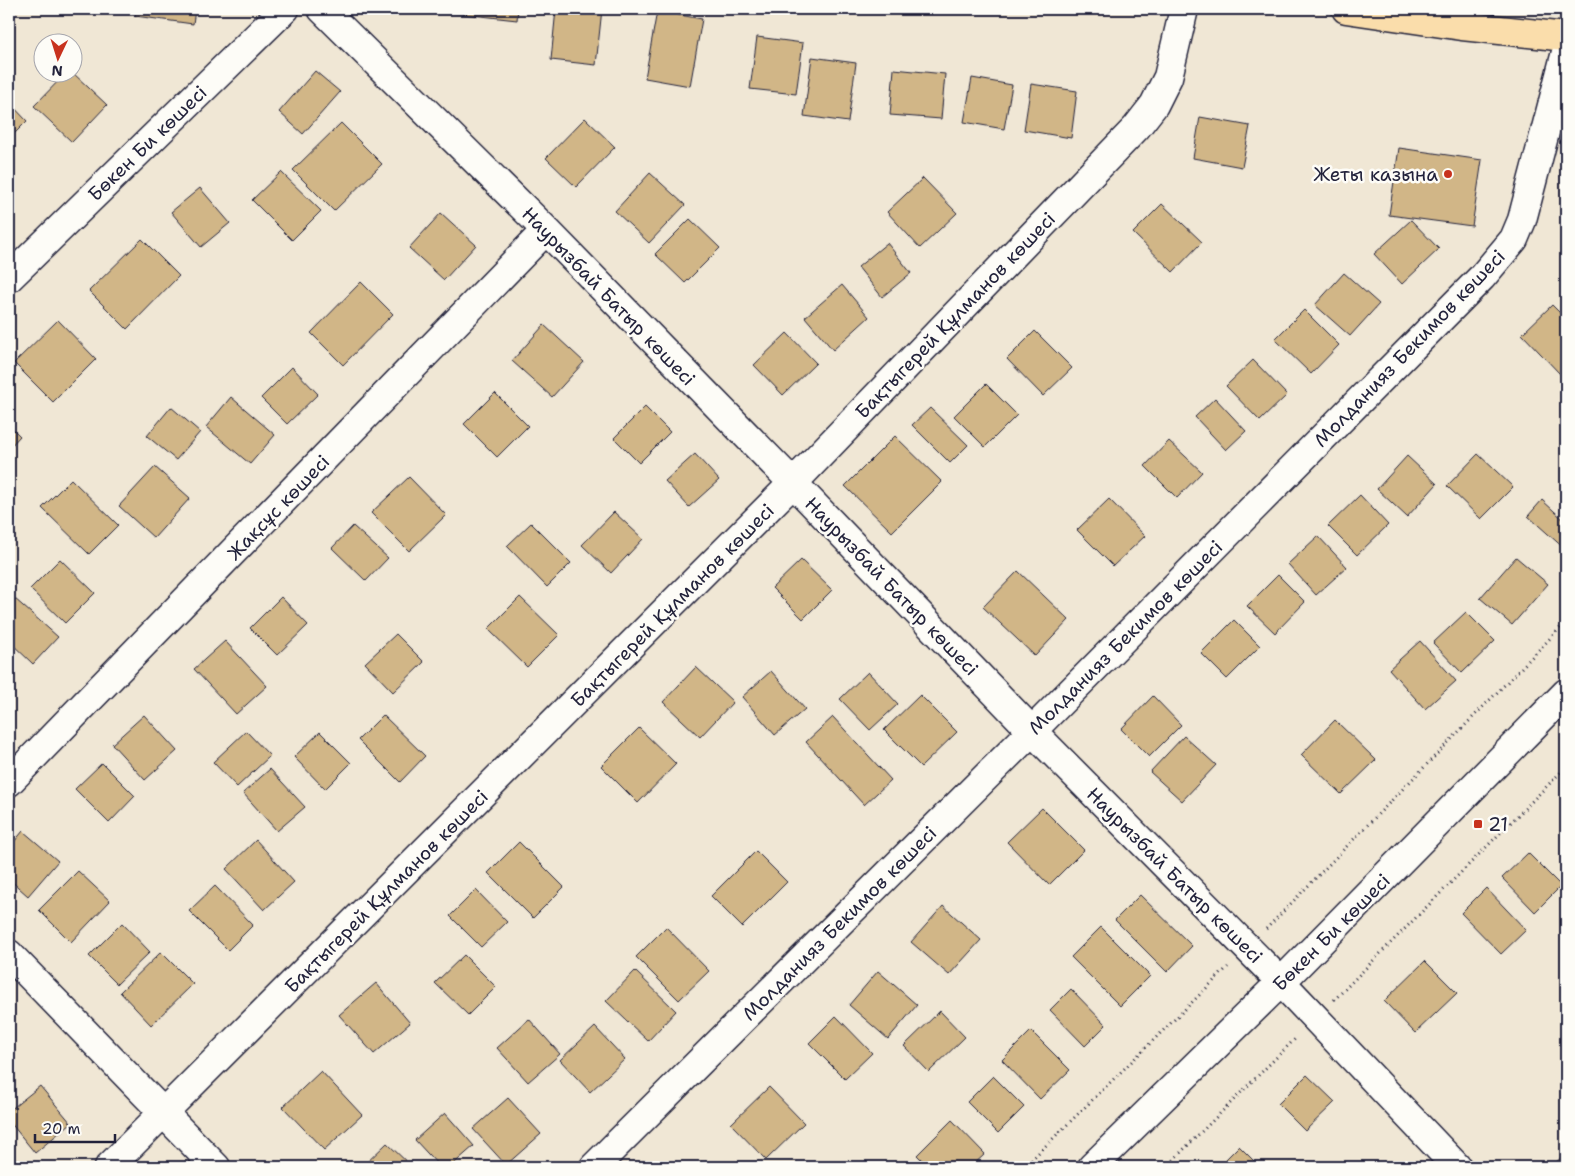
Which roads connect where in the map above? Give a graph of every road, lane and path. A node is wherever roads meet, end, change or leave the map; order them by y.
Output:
1 (285, 9) edge
2 (322, 9) edge
3 (1184, 9) edge
4 (1346, 9) edge
5 (1464, 17) edge
6 (1566, 37) edge
7 (1566, 52) edge
8 (546, 230) junction
9 (9, 278) edge
10 (793, 484) junction
11 (1566, 622) edge
12 (1566, 693) edge
13 (1032, 731) junction
14 (1566, 767) edge
15 (9, 782) edge
16 (1247, 949) junction
17 (9, 954) edge
18 (1281, 982) junction
19 (1315, 1019) junction
20 (164, 1114) junction
21 (109, 1167) edge
22 (216, 1167) edge
23 (594, 1167) edge
24 (1024, 1167) edge
25 (1092, 1167) edge
26 (1166, 1167) edge
27 (1457, 1167) edge

1 - 9 street, Бөкен Би көшесі
2 - 8 street, Наурызбай Батыр көшесі
3 - 10 street, Бақтыгерей Құлманов көшесі
4 - 5 main road
5 - 6 main road
7 - 13 street, Молданияз Бекимов көшесі
8 - 10 street, Наурызбай Батыр көшесі
8 - 15 street, Жақсұс көшесі
10 - 13 street, Наурызбай Батыр көшесі
10 - 20 street, Бақтыгерей Құлманов көшесі
11 - 16 path
12 - 18 street, Бөкен Би көшесі
13 - 16 street, Наурызбай Батыр көшесі
13 - 23 street, Молданияз Бекимов көшесі
14 - 19 path
16 - 18 street, Наурызбай Батыр көшесі
16 - 24 path
17 - 20 street
18 - 19 street, Наурызбай Батыр көшесі
18 - 25 street, Бөкен Би көшесі
19 - 26 path
19 - 27 street, Наурызбай Батыр көшесі
20 - 21 street, Бақтыгерей Құлманов көшесі
20 - 22 street

